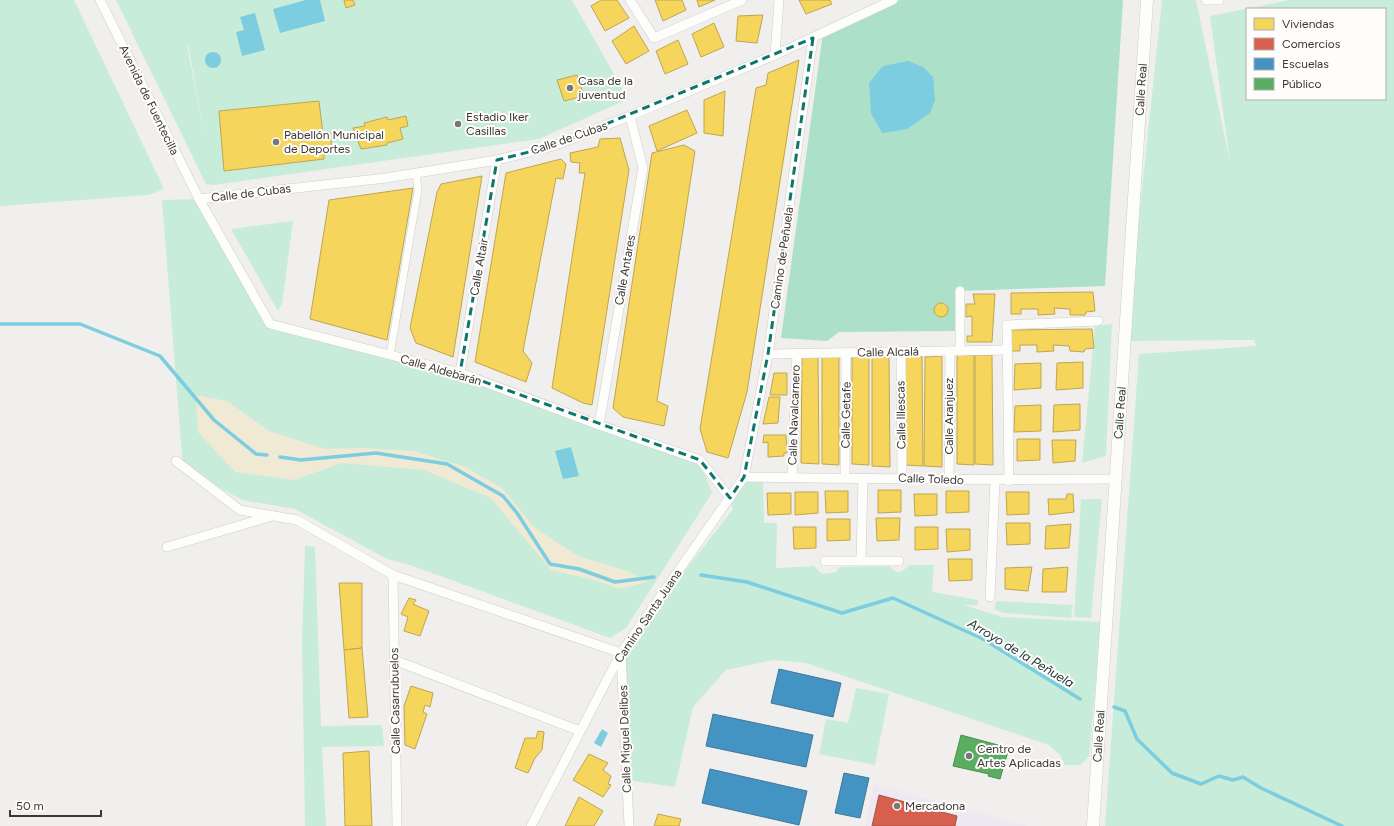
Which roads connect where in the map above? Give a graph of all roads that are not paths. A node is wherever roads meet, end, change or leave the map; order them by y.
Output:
1 (100, 0) edge
2 (630, 0) edge
3 (742, 0) edge
4 (779, 0) edge
5 (893, 0) edge
6 (1147, 0) edge
7 (1206, 0) edge
8 (1219, 0) edge
9 (813, 38) junction
10 (775, 55) junction
11 (630, 116) junction
12 (497, 160) junction
13 (416, 173) junction
14 (198, 199) junction
15 (960, 291) dead end
16 (1098, 321) dead end
17 (1007, 350) junction
18 (950, 351) junction
19 (960, 351) junction
20 (846, 352) junction
21 (900, 352) junction
22 (797, 353) junction
23 (768, 354) junction
24 (390, 355) junction
25 (460, 373) junction
26 (598, 425) junction
27 (176, 461) dead end
28 (744, 477) junction
29 (792, 478) junction
30 (845, 478) junction
31 (863, 478) junction
32 (902, 478) junction
33 (1117, 479) junction
34 (949, 480) junction
35 (995, 481) junction
36 (1009, 481) junction
37 (730, 498) junction
38 (274, 516) junction
39 (167, 548) dead end
40 (825, 561) dead end
41 (861, 561) junction
42 (899, 561) dead end
43 (393, 575) junction
44 (990, 597) dead end
45 (621, 653) junction
46 (394, 660) junction
47 (580, 731) junction
48 (397, 826) edge
49 (531, 826) edge
50 (629, 826) edge
51 (1093, 826) edge

1 - 14 street, Avenida de Fuentecilla
2 - 3 street
4 - 10 street
5 - 9 street, Calle de Cubas
6 - 33 street, Calle Real
7 - 8 street
9 - 10 street, Calle de Cubas
9 - 23 street, Camino de Peñuela
10 - 11 street, Calle de Cubas
11 - 12 street, Calle de Cubas
11 - 26 street, Calle Antares
12 - 13 street, Calle de Cubas
12 - 25 street, Calle Altair
13 - 14 street, Calle de Cubas
13 - 24 street
14 - 24 street, Calle Aldebarán
15 - 19 street
16 - 17 street
17 - 19 street, Calle Alcalá
17 - 36 street
18 - 19 street, Calle Alcalá
18 - 21 street, Calle Alcalá
18 - 34 street, Calle Aranjuez
20 - 21 street, Calle Alcalá
20 - 22 street, Calle Alcalá
20 - 30 street, Calle Getafe
21 - 32 street, Calle Illescas
22 - 23 street, Calle Alcalá
22 - 29 street, Calle Navalcarnero
23 - 28 street, Camino de Peñuela
24 - 25 street, Calle Aldebarán
25 - 26 street, Calle Aldebarán
26 - 37 street, Calle Aldebarán
27 - 38 street
28 - 29 street, Calle Toledo
28 - 37 street, Camino Santa Juana
29 - 30 street, Calle Toledo
30 - 31 street, Calle Toledo
31 - 32 street, Calle Toledo
31 - 41 street
32 - 34 street, Calle Toledo
33 - 36 street, Calle Toledo
33 - 51 street, Calle Real
34 - 35 street, Calle Toledo
35 - 36 street, Calle Toledo
35 - 44 street
37 - 45 street, Camino Santa Juana
38 - 39 street
38 - 43 street
40 - 41 street
41 - 42 street
43 - 45 street
43 - 46 street, Calle Casarrubuelos
45 - 47 street, Camino Santa Juana
45 - 50 street, Calle Miguel Delibes
46 - 47 street
46 - 48 street, Calle Casarrubuelos
47 - 49 street, Camino Santa Juana

